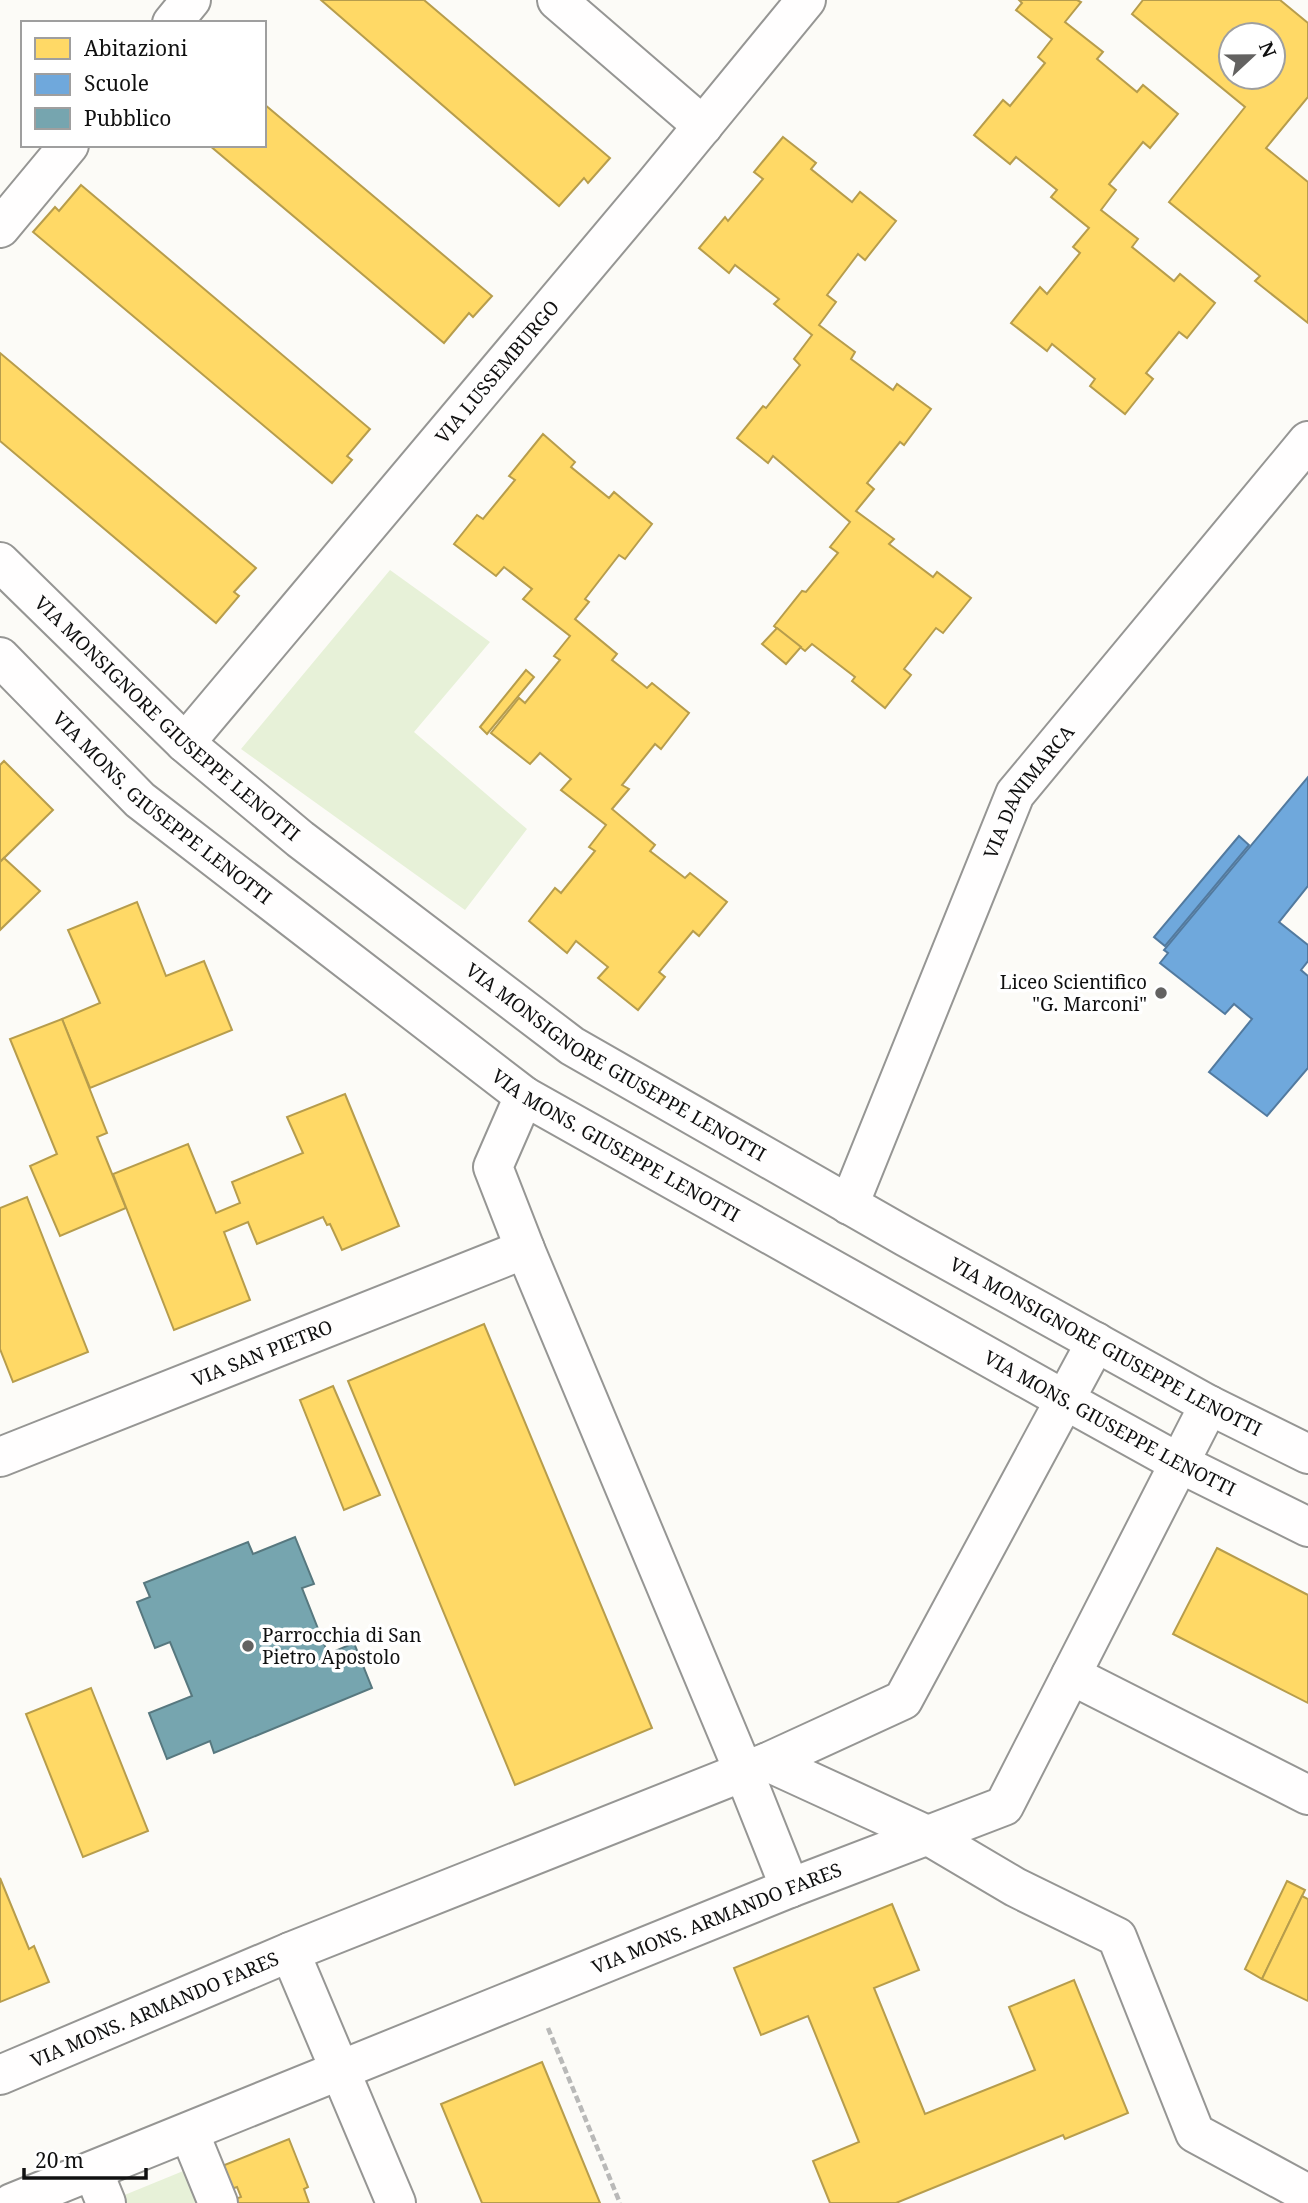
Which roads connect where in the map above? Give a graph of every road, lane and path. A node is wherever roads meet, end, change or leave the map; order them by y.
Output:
1 (191, 0) edge
2 (557, 0) edge
3 (806, 0) edge
4 (174, 21) edge
5 (703, 126) junction
6 (67, 147) edge
7 (0, 228) edge
8 (1308, 441) edge
9 (0, 562) edge
10 (0, 656) edge
11 (186, 743) junction
12 (524, 1096) junction
13 (849, 1205) junction
14 (525, 1249) junction
15 (1096, 1342) junction
16 (1065, 1400) junction
17 (1209, 1405) junction
18 (1308, 1454) edge
19 (0, 1457) edge
20 (1179, 1463) junction
21 (1308, 1527) edge
22 (1071, 1675) junction
23 (755, 1766) junction
24 (1308, 1795) edge
25 (927, 1835) junction
26 (790, 1888) junction
27 (290, 1952) junction
28 (533, 1992) junction
29 (340, 2070) junction
30 (0, 2075) edge
31 (189, 2132) junction
32 (99, 2187) edge
33 (1308, 2194) edge
34 (12, 2203) edge
35 (218, 2203) edge
36 (396, 2203) edge
37 (620, 2203) edge

1 - 4 street
2 - 5 street
3 - 5 street, VIA LUSSEMBURGO
5 - 11 street, VIA LUSSEMBURGO
6 - 7 street
8 - 13 street, VIA DANIMARCA
9 - 11 street, VIA MONSIGNORE GIUSEPPE LENOTTI
10 - 12 street, VIA MONS. GIUSEPPE LENOTTI
11 - 13 street, VIA MONSIGNORE GIUSEPPE LENOTTI
12 - 14 street
12 - 16 street, VIA MONS. GIUSEPPE LENOTTI
13 - 15 street, VIA MONSIGNORE GIUSEPPE LENOTTI
14 - 19 street, VIA SAN PIETRO
14 - 23 street
15 - 16 street, VIA MONS. ARMANDO FARES
15 - 17 street, VIA MONSIGNORE GIUSEPPE LENOTTI
16 - 20 street, VIA MONS. GIUSEPPE LENOTTI
16 - 23 street, VIA MONS. ARMANDO FARES
17 - 18 street, VIA MONSIGNORE GIUSEPPE LENOTTI
17 - 20 street, VIA MONS. ARMANDO FARES
20 - 21 street, VIA MONS. GIUSEPPE LENOTTI
20 - 22 street, VIA MONS. ARMANDO FARES
22 - 24 street
22 - 25 street, VIA MONS. ARMANDO FARES
23 - 25 street
23 - 26 street
23 - 27 street, VIA MONS. ARMANDO FARES
25 - 26 street, VIA MONS. ARMANDO FARES
25 - 33 street
26 - 28 street, VIA MONS. ARMANDO FARES
27 - 29 street
27 - 30 street, VIA MONS. ARMANDO FARES
28 - 29 street, VIA MONS. ARMANDO FARES
28 - 37 path
29 - 31 street, VIA MONS. ARMANDO FARES
29 - 36 street
31 - 32 street, VIA MONS. ARMANDO FARES
31 - 35 street
32 - 34 street, VIA MONS. ARMANDO FARES

